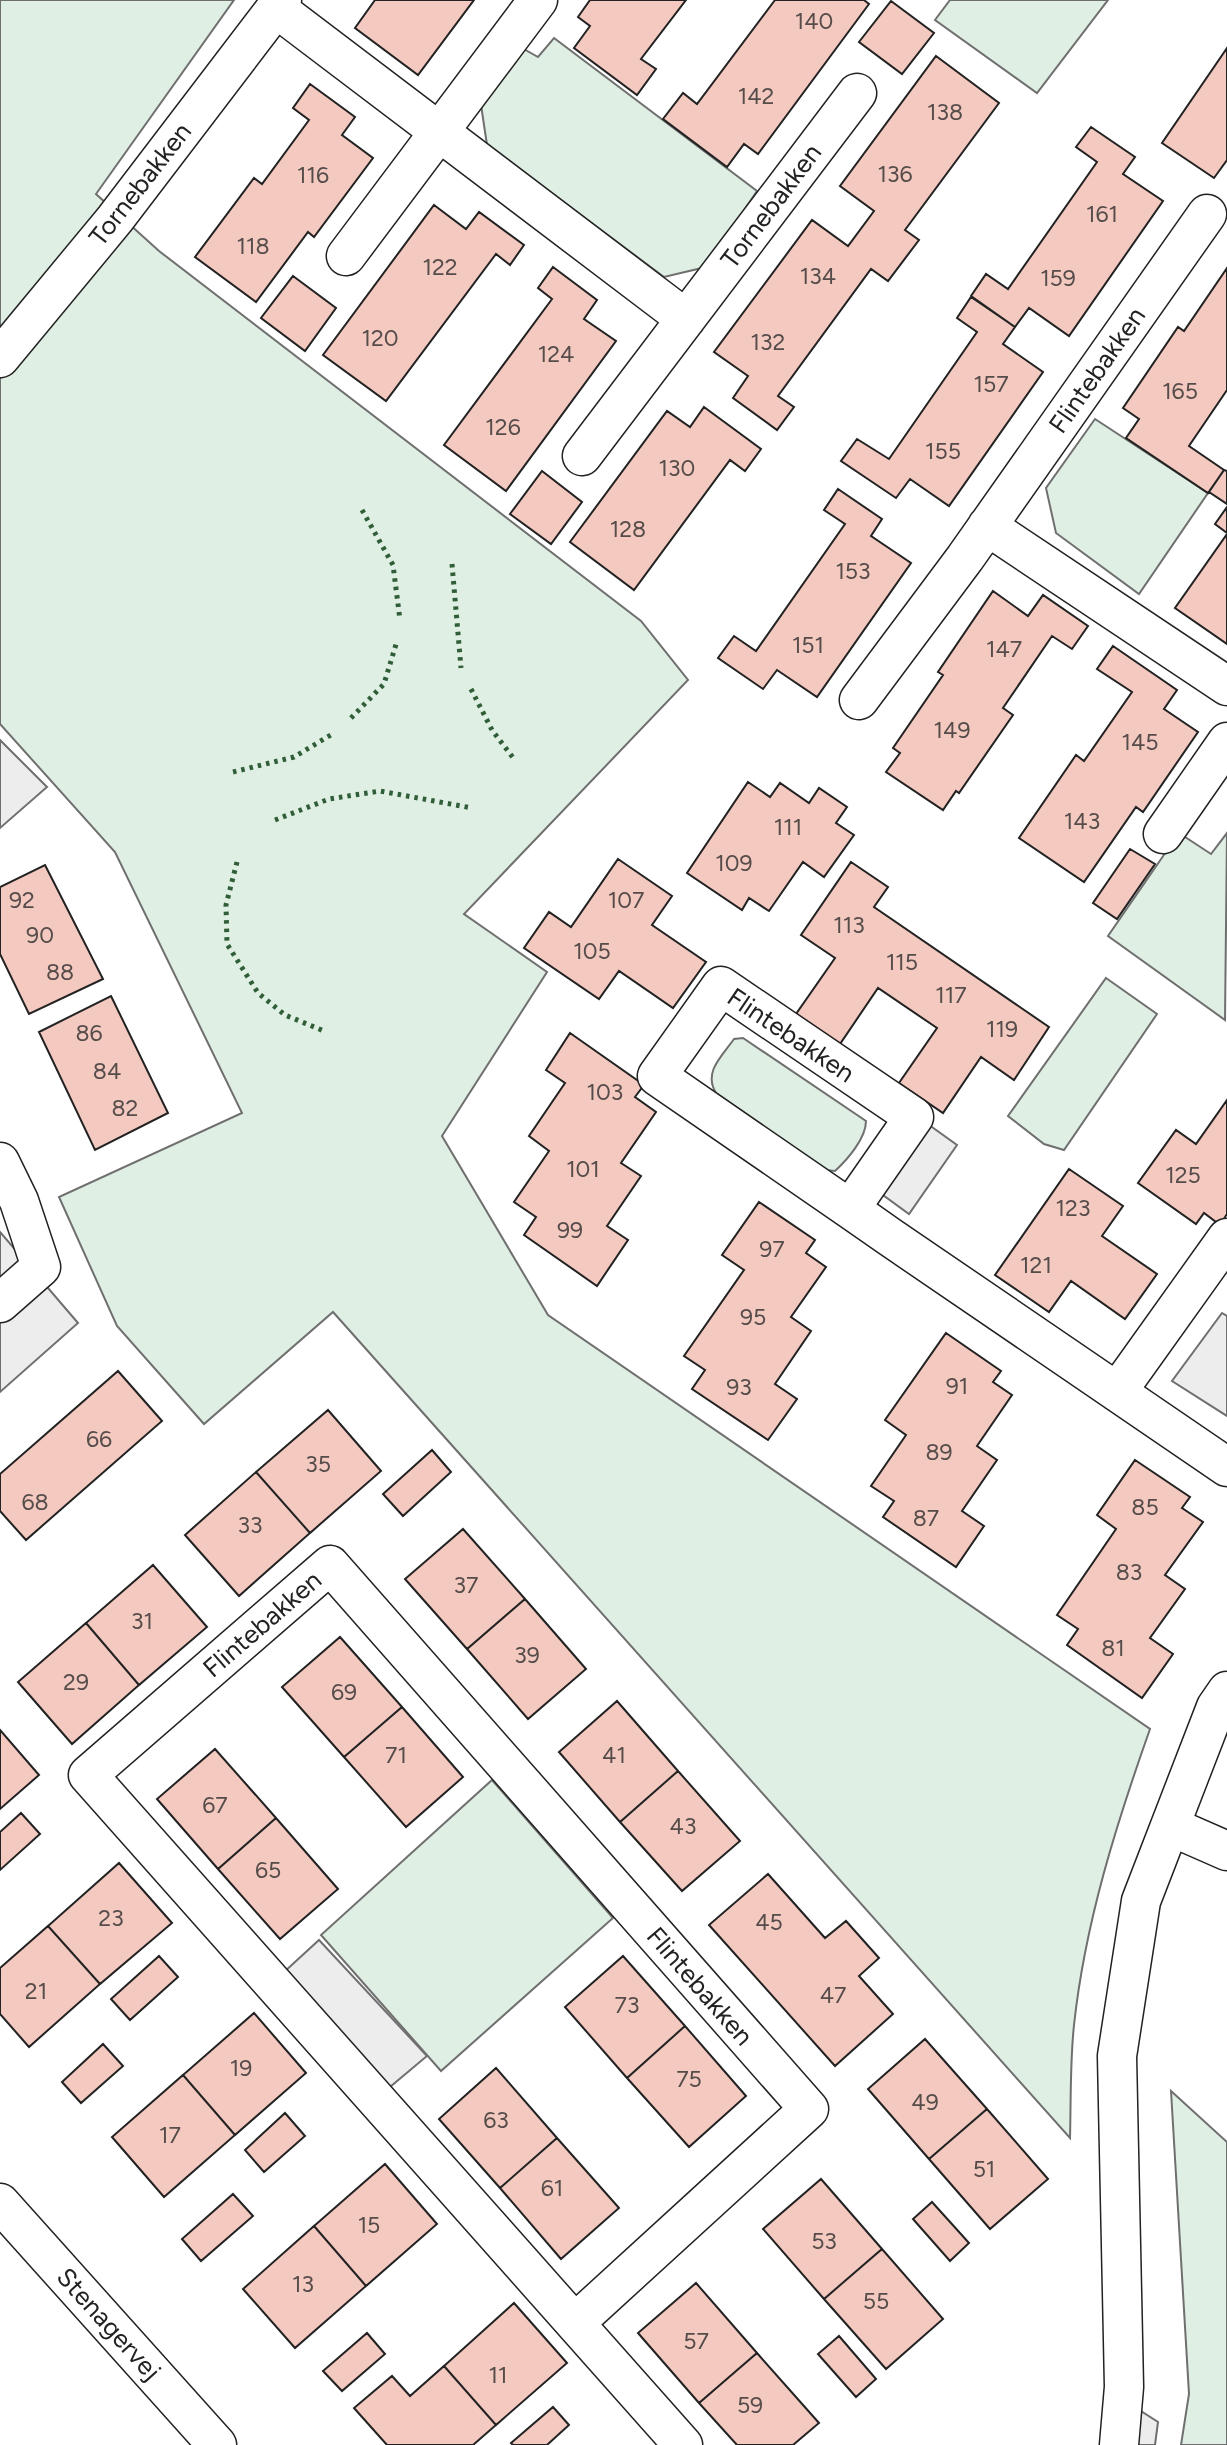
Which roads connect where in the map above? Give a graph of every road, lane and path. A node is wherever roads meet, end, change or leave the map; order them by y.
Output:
1 (538, 0) edge
2 (279, 4) edge
3 (857, 93) dead end
4 (438, 132) junction
5 (1207, 214) dead end
6 (346, 256) dead end
7 (686, 319) junction
8 (0, 358) edge
9 (582, 456) dead end
10 (987, 526) junction
11 (1227, 686) edge
12 (859, 700) dead end
13 (1227, 742) edge
14 (1163, 834) dead end
15 (0, 1162) edge
16 (850, 1209) junction
17 (1227, 1238) edge
18 (0, 1303) edge
19 (1117, 1392) junction
20 (1227, 1467) edge
21 (1227, 1691) edge
22 (1170, 1826) junction
23 (1227, 1851) edge
24 (0, 2203) edge
25 (576, 2322) junction
26 (217, 2445) edge
27 (684, 2445) edge
28 (1119, 2445) edge

1 - 4 street
2 - 4 street, Tornebakken
2 - 8 street, Tornebakken
3 - 7 street, Tornebakken
4 - 6 street
4 - 7 street, Tornebakken
5 - 10 street, Flintebakken
7 - 9 street, Tornebakken
10 - 11 street
10 - 12 street, Flintebakken
13 - 14 street
15 - 18 street
16 - 16 street, Flintebakken
16 - 19 street, Flintebakken
17 - 19 street
19 - 20 street, Flintebakken
21 - 22 street
22 - 23 street
22 - 28 street
24 - 26 street, Stenagervej
25 - 25 street, Flintebakken
25 - 27 street, Flintebakken

